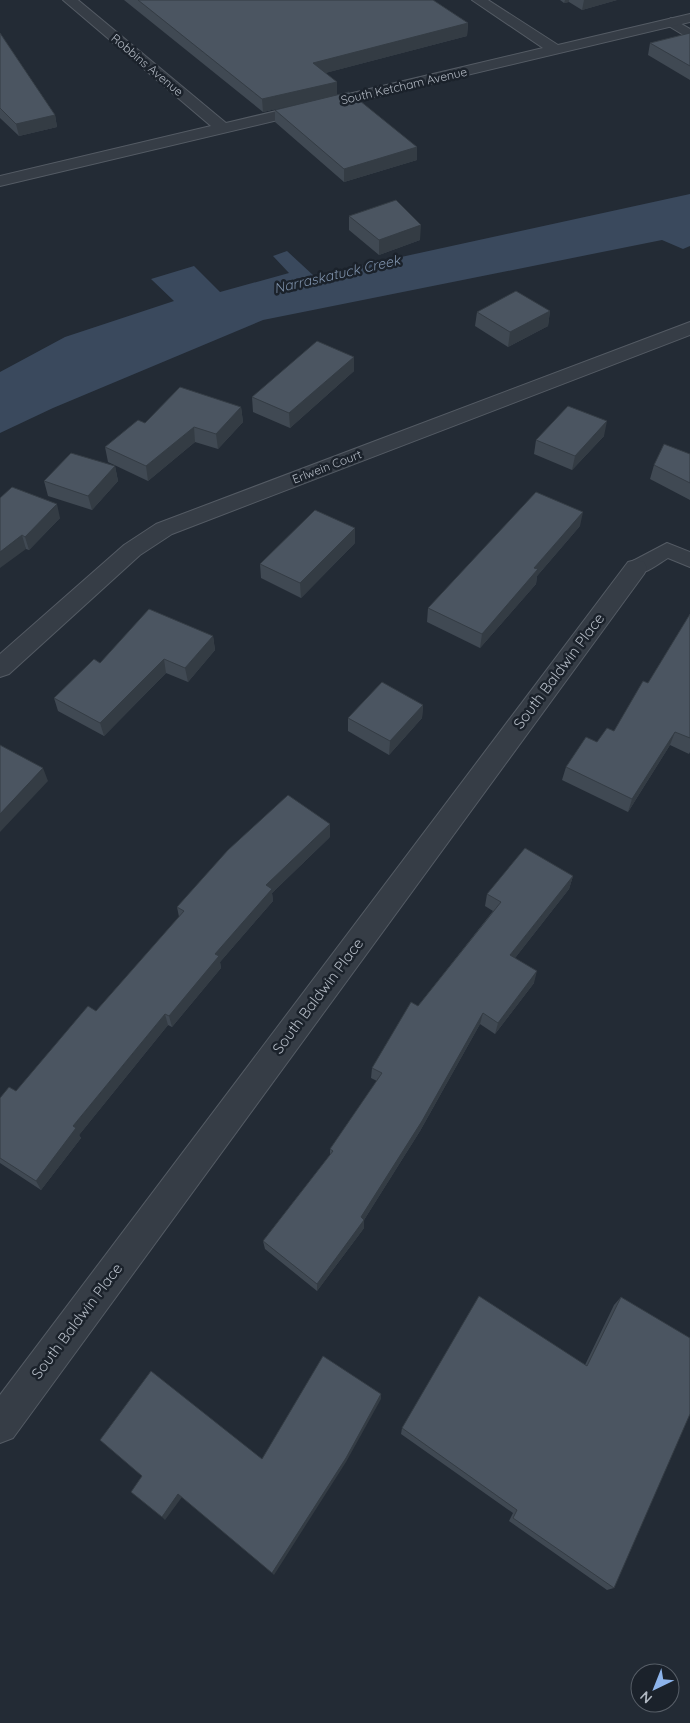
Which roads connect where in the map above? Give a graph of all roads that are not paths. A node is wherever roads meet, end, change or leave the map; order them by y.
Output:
1 (70, 0) edge
2 (479, 0) edge
3 (690, 18) edge
4 (672, 22) junction
5 (690, 35) edge
6 (556, 50) junction
7 (224, 129) junction
8 (0, 181) edge
9 (690, 328) edge
10 (690, 560) edge
11 (636, 568) joint
12 (0, 668) edge
13 (0, 1425) edge

1 - 7 street, Robbins Avenue
2 - 6 street
3 - 4 street, South Ketcham Avenue
4 - 5 lane
4 - 6 street, South Ketcham Avenue
6 - 7 street, South Ketcham Avenue
7 - 8 street, South Ketcham Avenue
9 - 12 street, Erlwein Court
10 - 11 lane
11 - 13 street, South Baldwin Place

